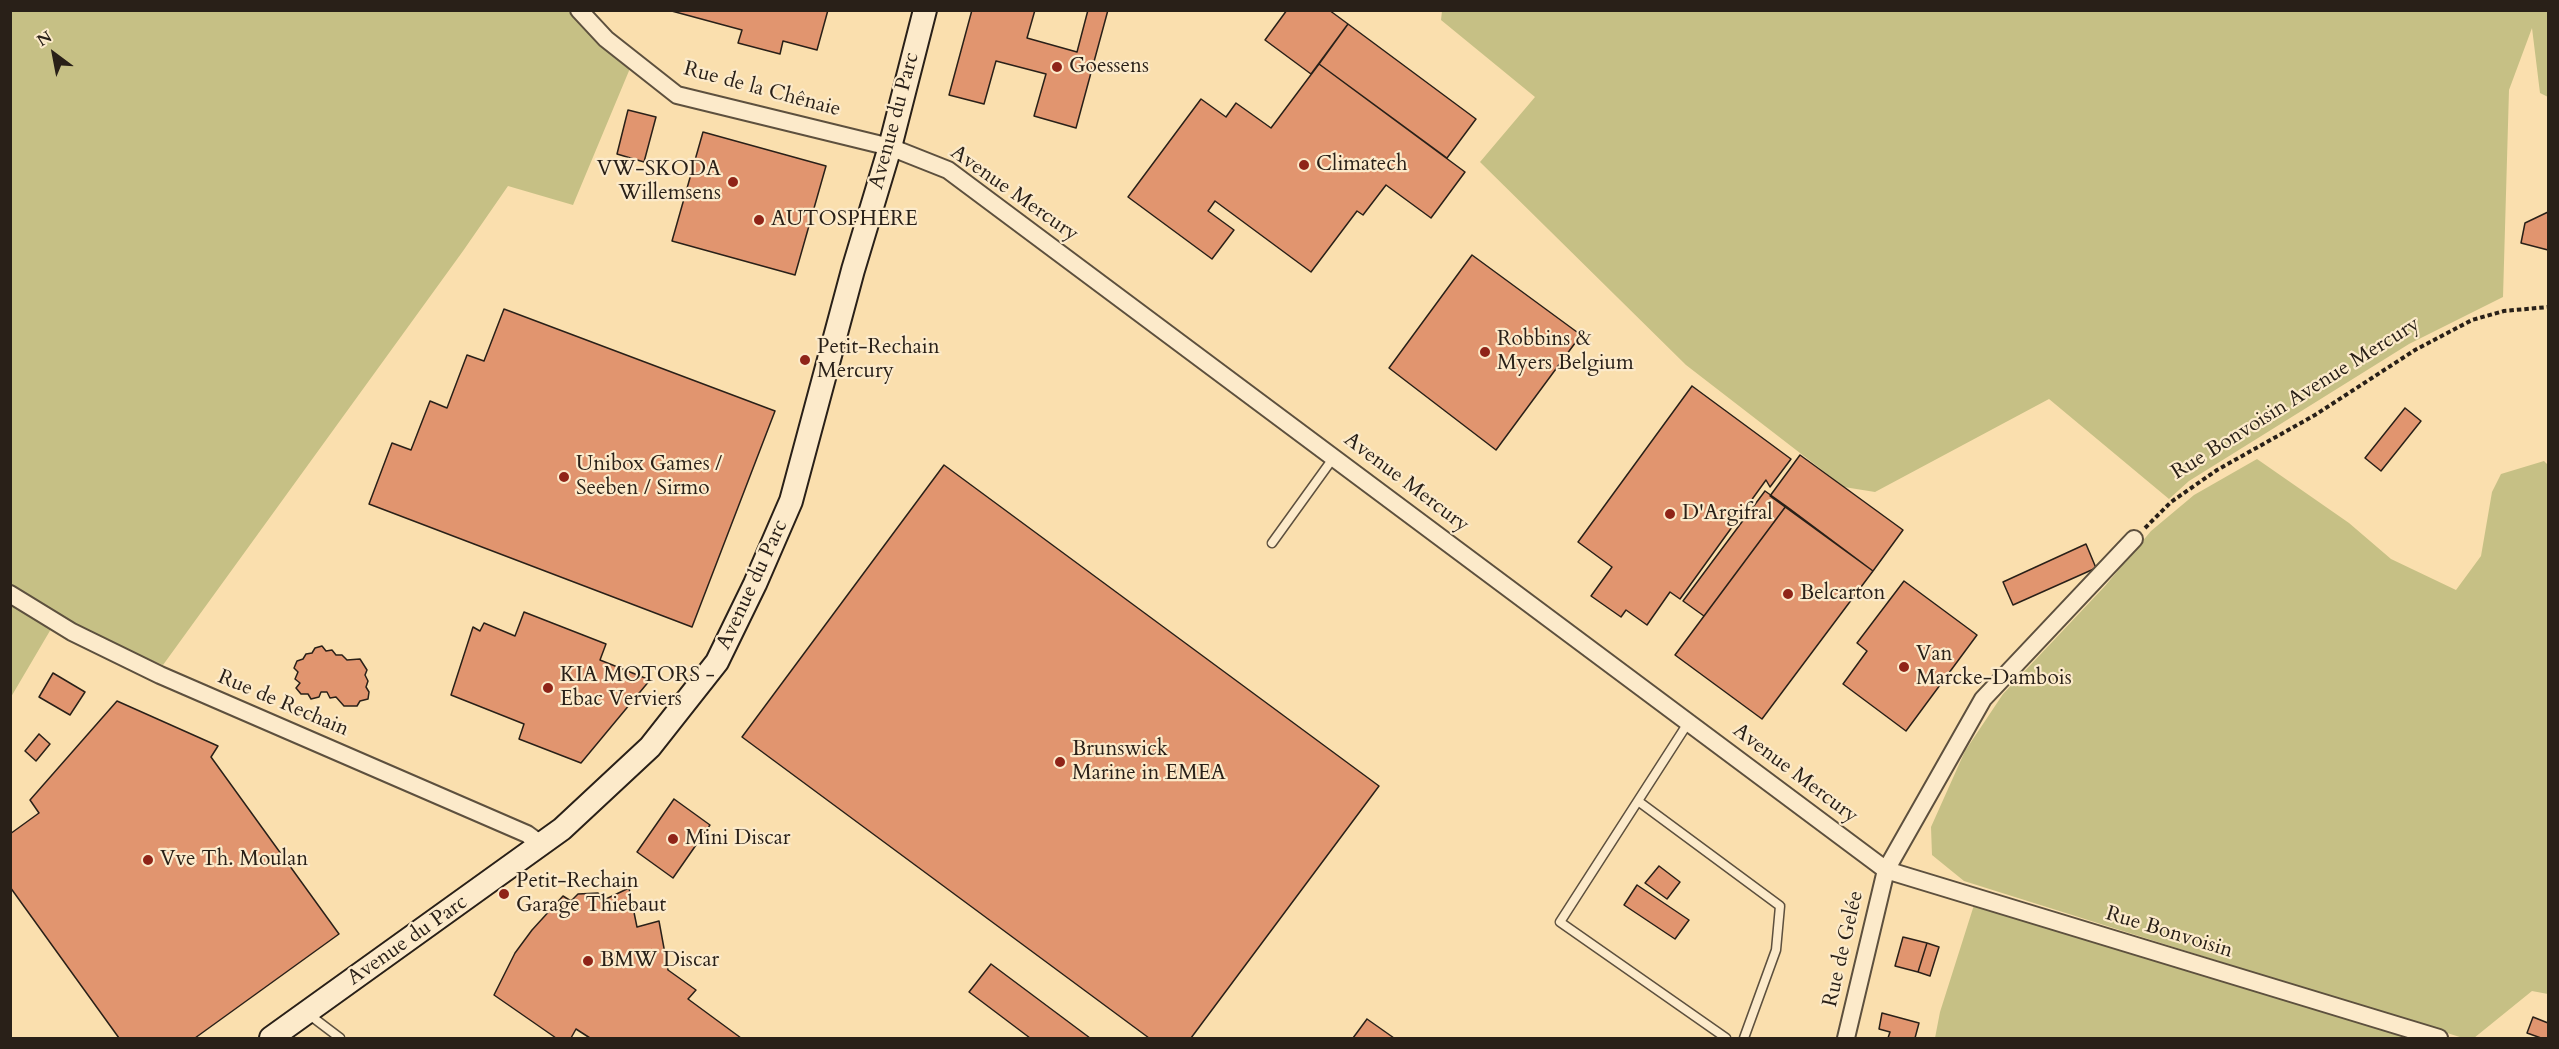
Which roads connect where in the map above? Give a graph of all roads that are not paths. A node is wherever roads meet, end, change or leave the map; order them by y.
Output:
1 (579, 10) edge
2 (925, 10) edge
3 (890, 147) junction
4 (1334, 457) junction
5 (2134, 539) road end
6 (1272, 543) dead end
7 (10, 594) edge
8 (1688, 723) junction
9 (1638, 801) junction
10 (542, 845) junction
11 (1886, 870) junction
12 (307, 1013) junction
13 (271, 1038) edge
14 (340, 1038) edge
15 (1726, 1038) edge
16 (1743, 1038) edge
17 (1846, 1038) edge
18 (2439, 1038) edge

1 - 3 street, Rue de la Chênaie
2 - 3 street, Avenue du Parc
3 - 4 street, Avenue Mercury
3 - 10 street, Avenue du Parc
4 - 6 lane
4 - 8 street, Avenue Mercury
5 - 11 street
7 - 10 street, Rue de Rechain
8 - 9 lane
8 - 11 street, Avenue Mercury
9 - 15 lane
9 - 16 lane
10 - 12 street, Avenue du Parc
11 - 17 street, Rue de Gelée
11 - 18 street, Rue Bonvoisin
12 - 13 street, Avenue du Parc
12 - 14 lane

